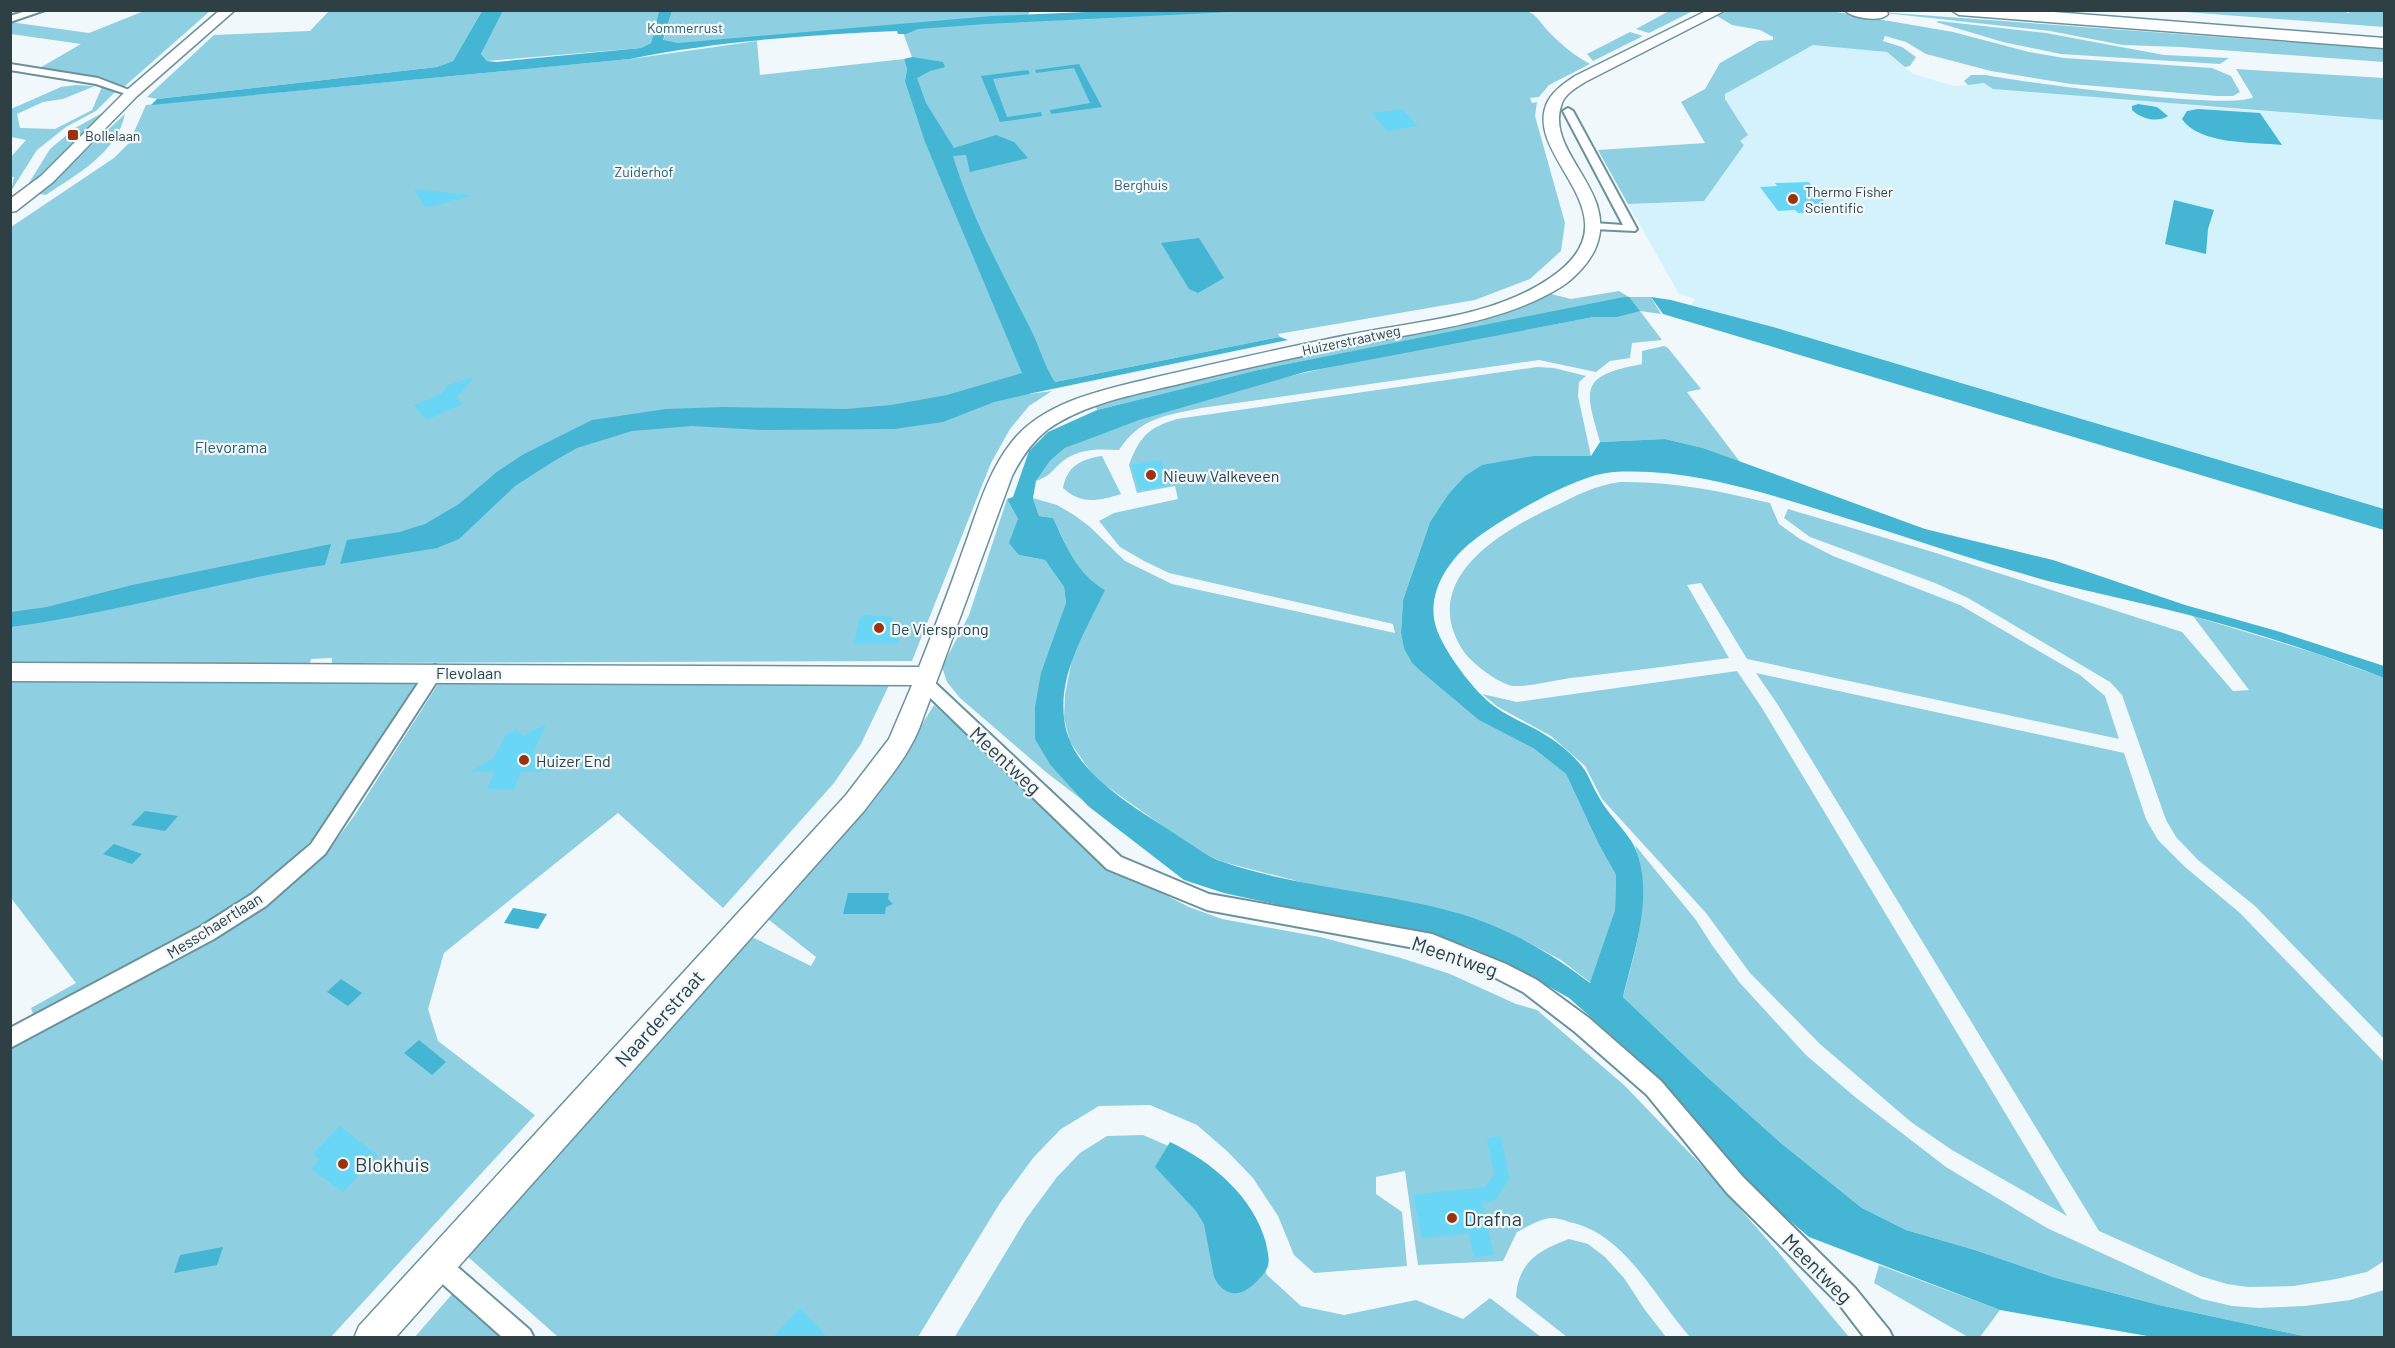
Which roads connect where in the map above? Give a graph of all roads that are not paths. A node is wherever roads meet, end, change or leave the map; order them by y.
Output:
1 (42, 10) edge
2 (228, 10) edge
3 (1720, 10) edge
4 (1852, 10) edge
5 (1959, 10) edge
6 (2093, 10) edge
7 (1880, 14) dead end
8 (10, 20) edge
9 (2385, 33) edge
10 (2385, 44) edge
11 (10, 67) edge
12 (132, 93) junction
13 (1568, 111) dead end
14 (1592, 157) junction
15 (1567, 159) junction
16 (10, 207) edge
17 (1594, 226) junction
18 (10, 672) edge
19 (435, 672) junction
20 (925, 683) junction
21 (10, 1039) edge
22 (436, 1264) junction
23 (370, 1338) edge
24 (522, 1338) edge
25 (1881, 1338) edge

1 - 8 street
2 - 12 street
3 - 15 street
4 - 7 highway
5 - 10 highway
6 - 9 highway
11 - 12 street
12 - 16 street
13 - 14 street
14 - 15 street
14 - 17 street
15 - 17 street
17 - 20 street, Huizerstraatweg
18 - 19 street, Flevolaan
19 - 20 street, Flevolaan
19 - 21 street, Messchaertlaan
20 - 22 street, Naarderstraat
20 - 25 street, Meentweg
22 - 23 street, Naarderstraat
22 - 24 street

